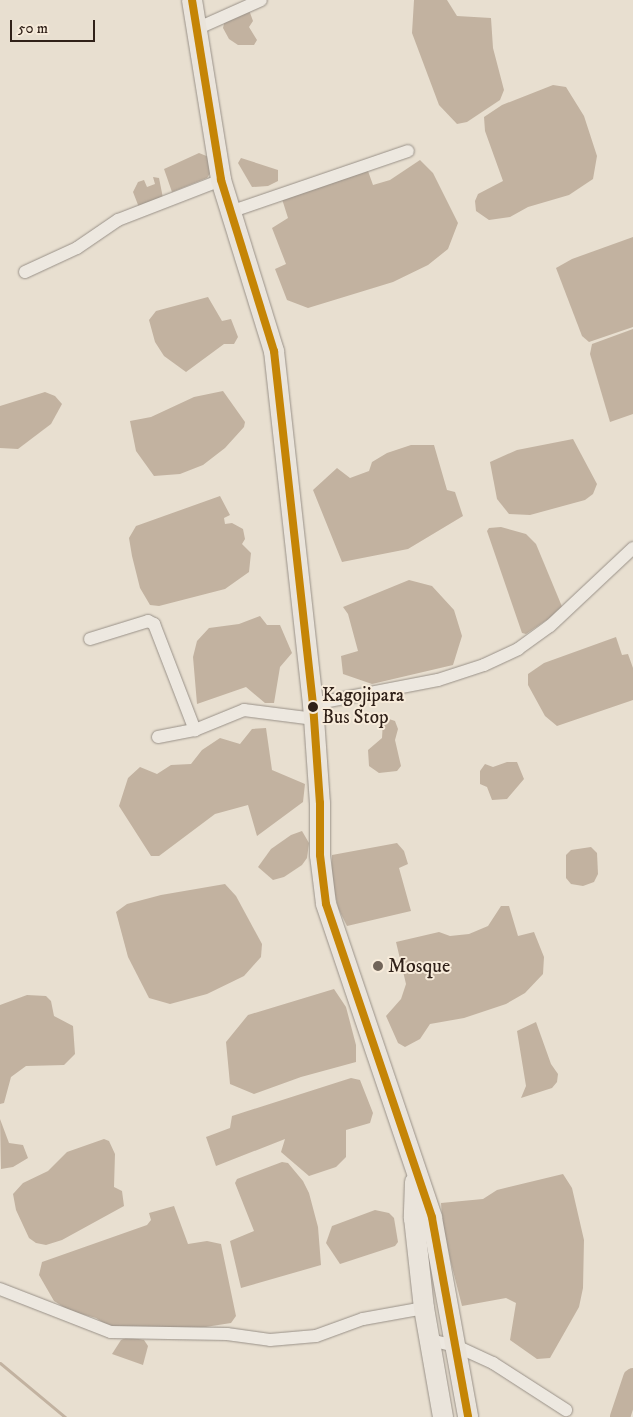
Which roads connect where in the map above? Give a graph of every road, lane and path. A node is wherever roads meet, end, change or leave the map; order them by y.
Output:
1 (192, 0) edge
2 (261, 0) edge
3 (196, 29) junction
4 (408, 151) dead end
5 (220, 180) junction
6 (230, 212) junction
7 (25, 272) dead end
8 (633, 548) edge
9 (90, 640) dead end
10 (314, 711) junction
11 (195, 730) junction
12 (158, 737) dead end
13 (416, 1175) junction
14 (0, 1289) edge
15 (424, 1308) junction
16 (430, 1340) junction
17 (456, 1346) junction
18 (566, 1410) dead end
19 (443, 1417) edge
20 (468, 1417) edge

1 - 3 highway
2 - 3 street
3 - 5 highway
4 - 6 street
5 - 6 highway
5 - 7 street
6 - 10 highway
8 - 10 street
9 - 11 street
10 - 11 street
10 - 13 highway
11 - 12 street
13 - 15 highway
13 - 17 highway
14 - 15 street
15 - 16 highway
16 - 17 street
16 - 19 highway
17 - 18 street
17 - 20 highway

